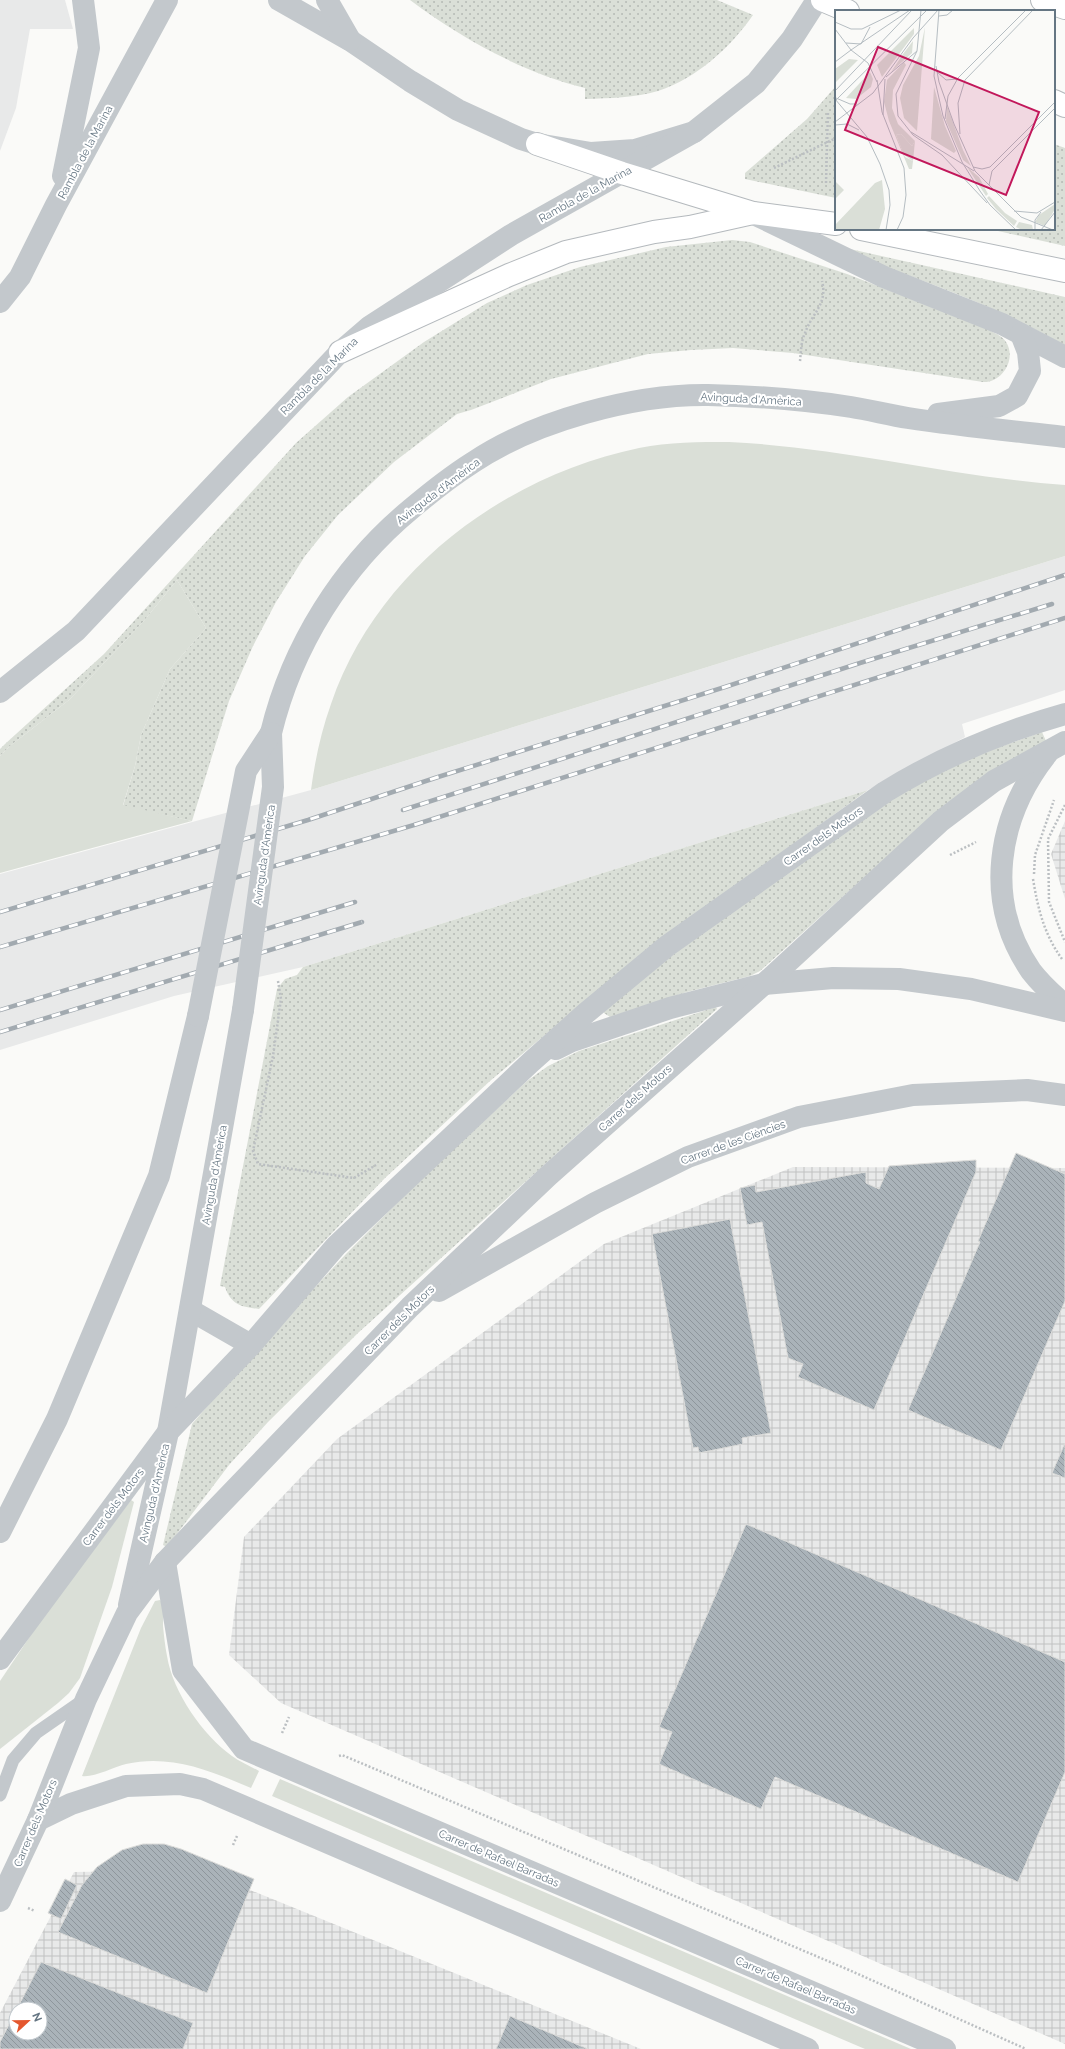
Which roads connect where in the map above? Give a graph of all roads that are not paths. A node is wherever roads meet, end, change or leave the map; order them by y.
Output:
1 (83, 0) edge
2 (167, 0) edge
3 (279, 0) edge
4 (327, 0) edge
5 (817, 0) edge
6 (822, 0) edge
7 (1042, 0) edge
8 (1065, 8) edge
9 (846, 10) edge
10 (351, 41) junction
11 (1055, 101) edge
12 (1065, 106) edge
13 (694, 132) junction
14 (537, 144) junction
15 (622, 173) junction
16 (56, 205) junction
17 (753, 213) junction
18 (835, 224) edge
19 (866, 230) edge
20 (1065, 271) edge
21 (0, 302) edge
22 (1020, 334) junction
23 (340, 352) junction
24 (1065, 357) edge
25 (907, 418) junction
26 (1065, 436) edge
27 (0, 692) edge
28 (1065, 714) edge
29 (271, 733) junction
30 (1058, 745) edge
31 (764, 984) junction
32 (1065, 1006) edge
33 (1065, 1011) edge
34 (531, 1062) junction
35 (1065, 1095) edge
36 (410, 1307) junction
37 (190, 1310) junction
38 (251, 1345) junction
39 (168, 1432) junction
40 (0, 1532) edge
41 (165, 1562) junction
42 (127, 1613) junction
43 (0, 1659) edge
44 (86, 1699) junction
45 (0, 1795) edge
46 (38, 1820) junction
47 (0, 1902) edge
48 (808, 2049) edge
49 (945, 2049) edge

1 - 16 street
2 - 16 street, Rambla de la Marina
3 - 10 street
4 - 10 street
5 - 13 street
6 - 9 highway
7 - 8 highway
10 - 14 street
11 - 12 highway
13 - 14 street
13 - 15 street, Rambla de la Marina
14 - 15 highway
15 - 17 highway
15 - 23 street, Rambla de la Marina
16 - 21 street, Rambla de la Marina
17 - 18 highway
17 - 22 street
17 - 23 highway
19 - 20 highway
22 - 24 street
22 - 25 street, Avinguda d'Amèrica
23 - 27 street, Rambla de la Marina
25 - 26 street, Avinguda d'Amèrica
25 - 29 street, Avinguda d'Amèrica
28 - 34 street, Carrer dels Motors
29 - 37 street, Avinguda d'Amèrica, bridge
29 - 40 street, Avinguda d'Amèrica, bridge
30 - 31 street, Carrer dels Motors
30 - 32 street
31 - 33 street
31 - 34 street, Carrer dels Motors
31 - 36 street, Carrer dels Motors
34 - 38 street, Carrer dels Motors
35 - 36 street, Carrer de les Ciències
36 - 41 street, Carrer dels Motors
37 - 38 street
37 - 39 street, Avinguda d'Amèrica
38 - 39 street, Carrer dels Motors
39 - 42 street, Avinguda d'Amèrica
39 - 43 street, Carrer dels Motors
41 - 42 street, Carrer dels Motors
41 - 49 street, Carrer de Rafael Barradas
42 - 44 street, Carrer dels Motors
44 - 45 lane
44 - 46 street, Carrer dels Motors
46 - 47 street, Carrer dels Motors
46 - 48 street

